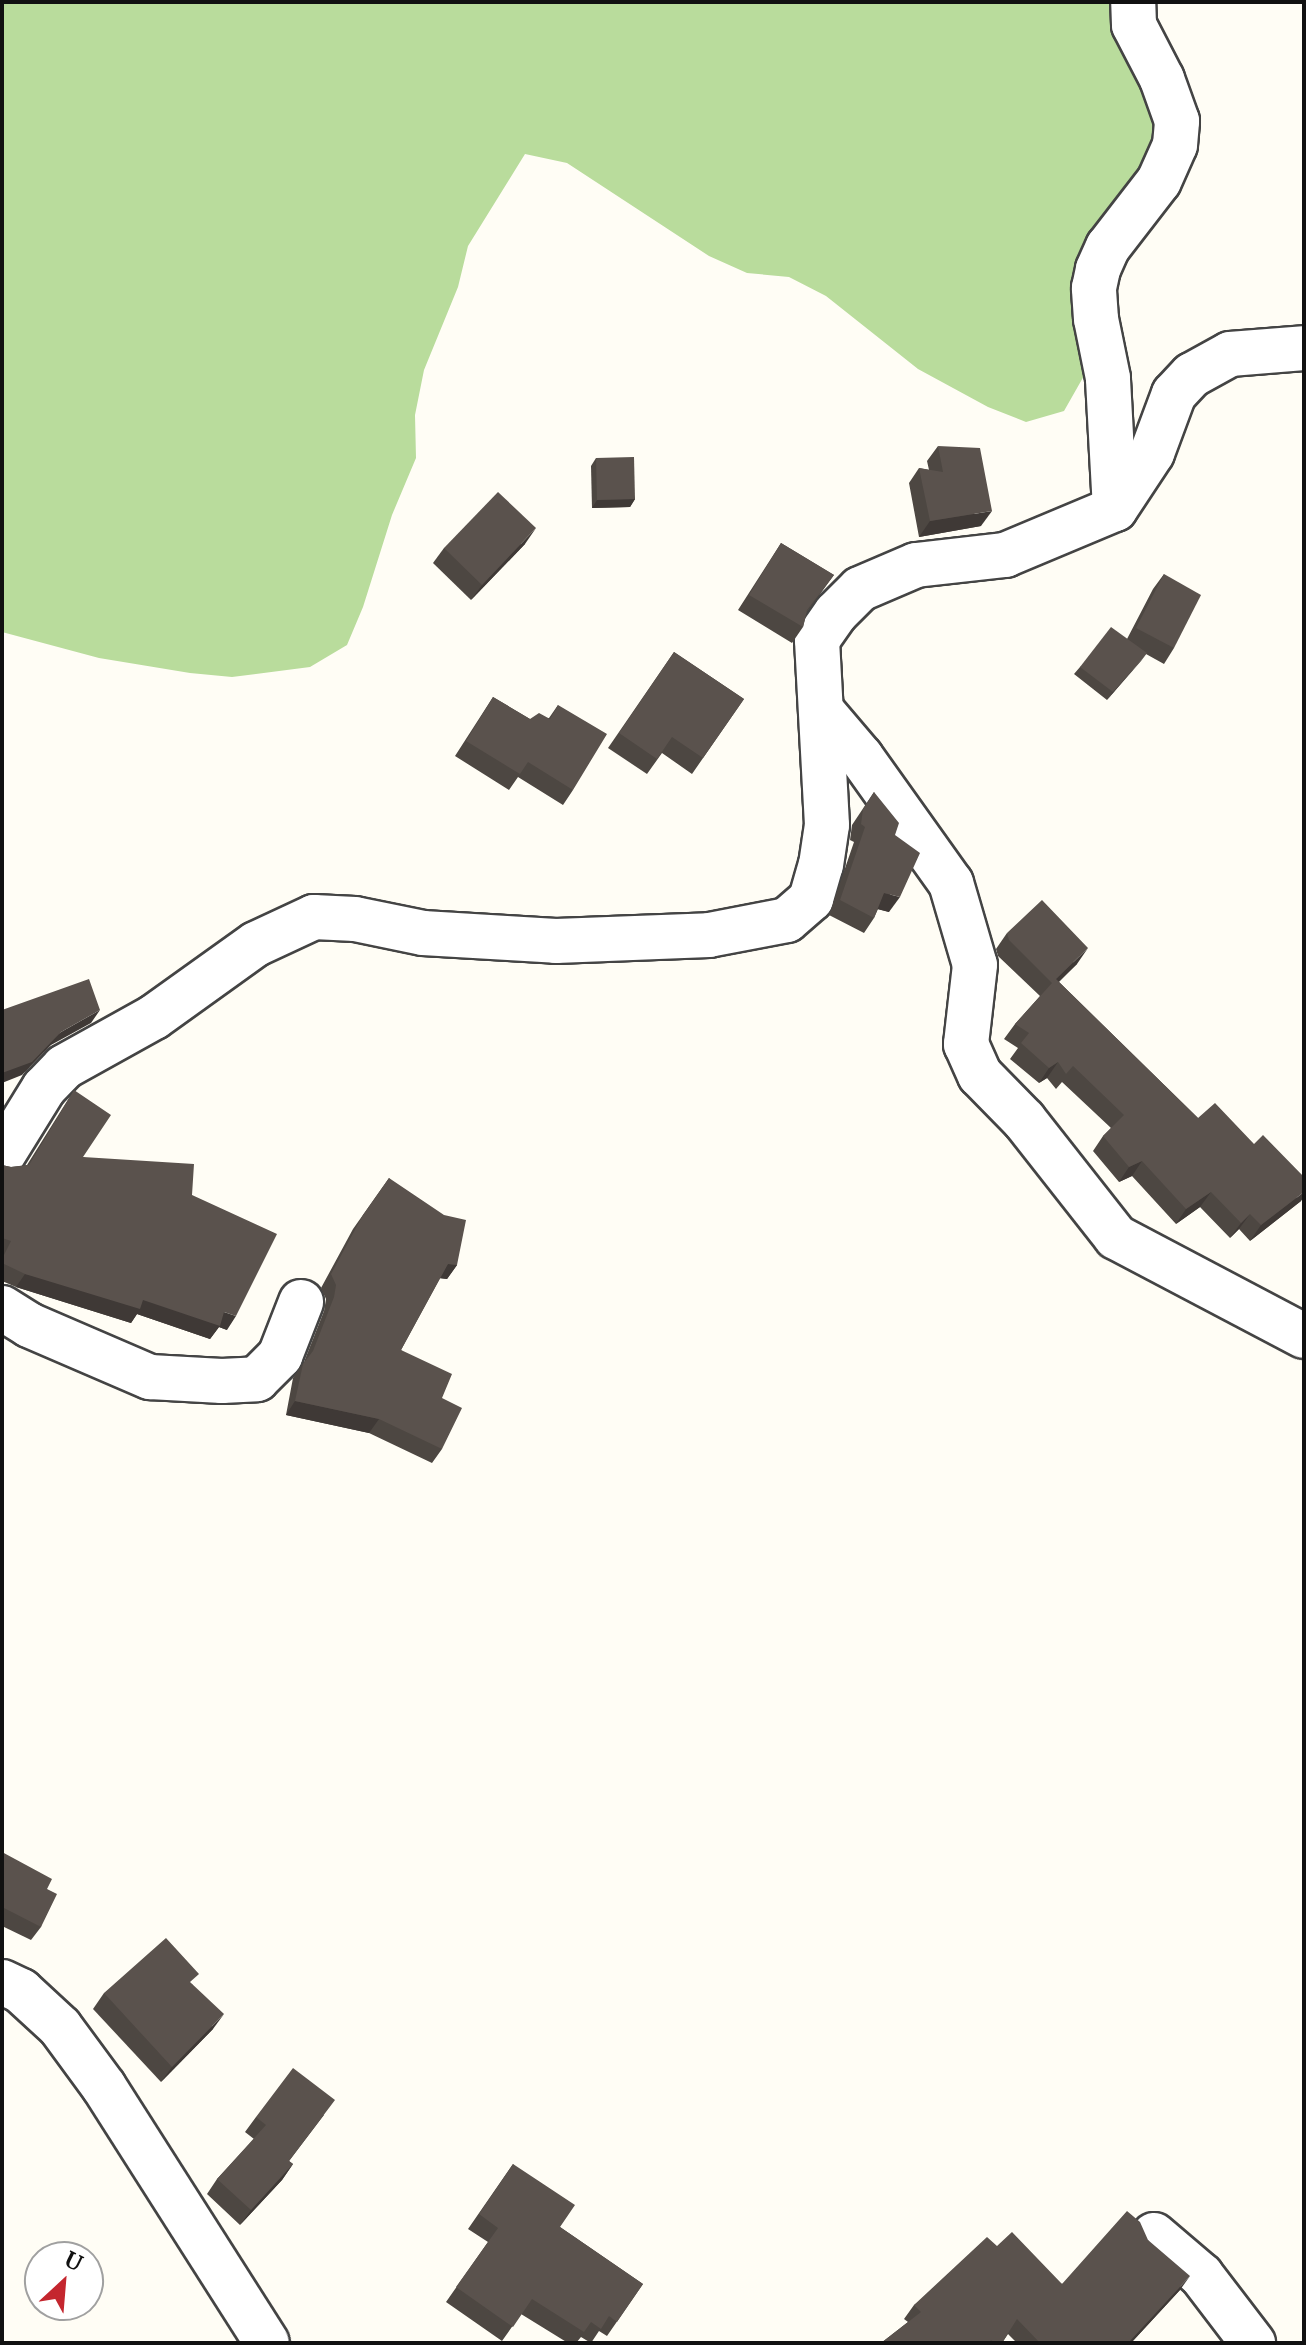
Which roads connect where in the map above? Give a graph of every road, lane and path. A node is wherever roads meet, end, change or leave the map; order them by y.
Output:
1 (1133, 2) edge
2 (1304, 348) edge
3 (1115, 509) junction
4 (821, 710) junction
5 (2, 1156) edge
6 (301, 1302) dead end
7 (2, 1308) edge
8 (1304, 1336) edge
9 (2, 1982) edge
10 (1154, 2235) dead end
11 (267, 2343) edge
12 (1253, 2343) edge

1 - 3 street
2 - 3 street
3 - 4 street
4 - 5 street
4 - 8 street
6 - 7 street
9 - 11 street
10 - 12 street

